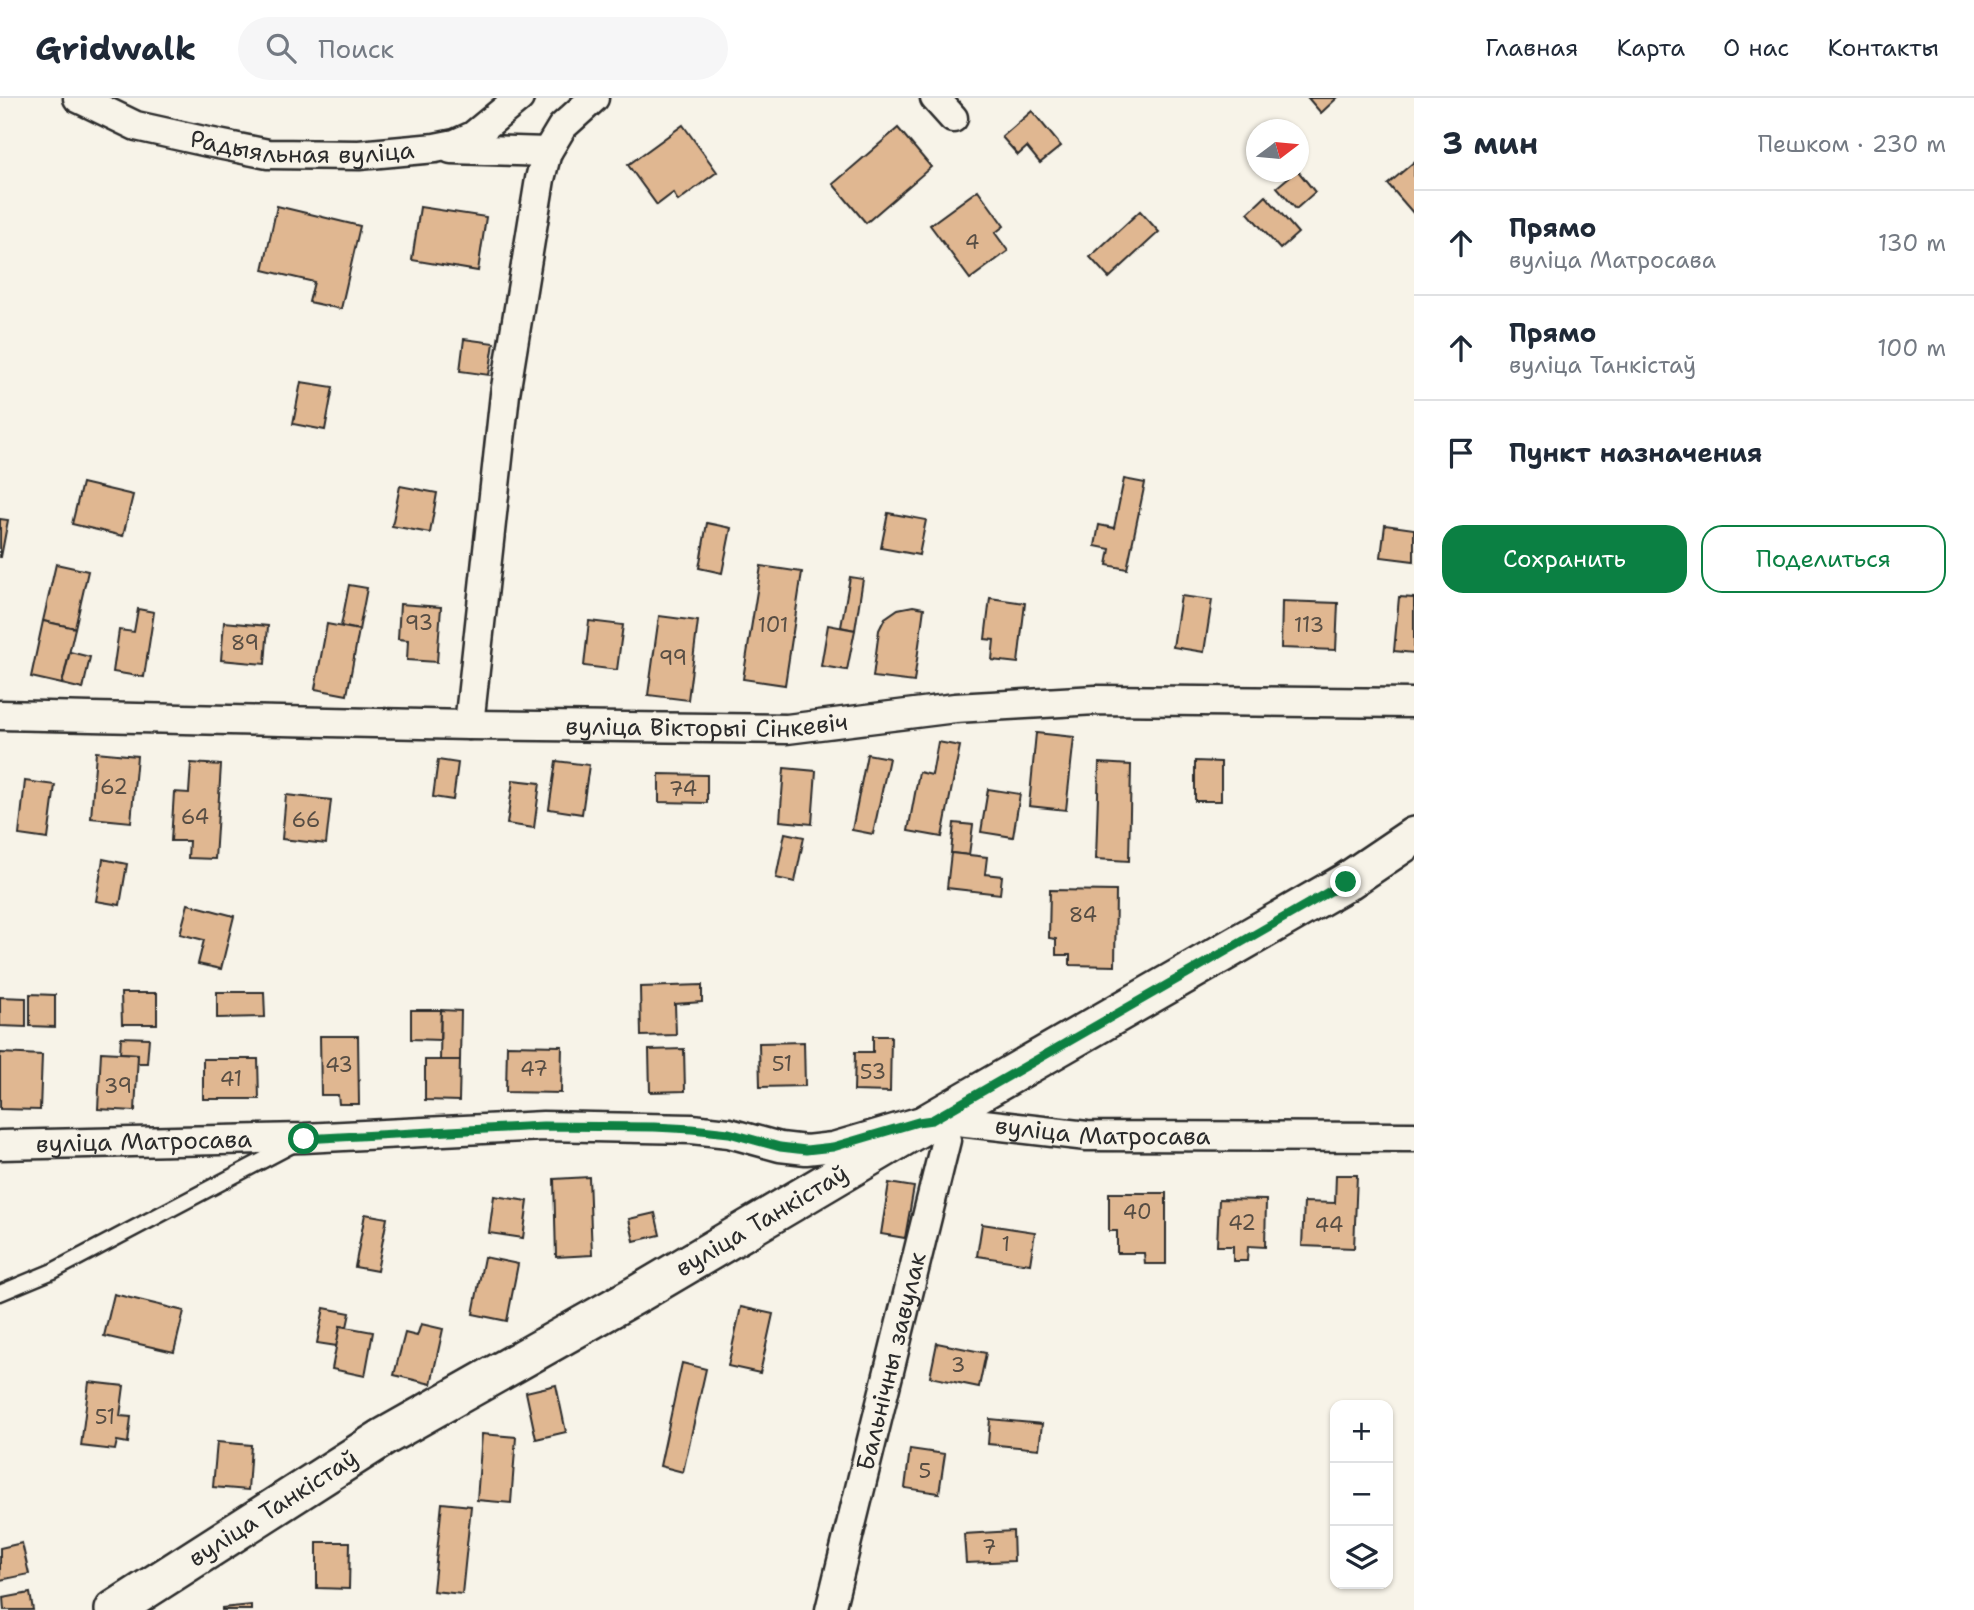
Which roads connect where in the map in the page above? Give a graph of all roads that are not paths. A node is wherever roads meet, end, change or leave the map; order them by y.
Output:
1 (78, 98) edge
2 (519, 98) edge
3 (594, 98) edge
4 (435, 148) junction
5 (547, 152) junction
6 (1414, 703) edge
7 (0, 715) edge
8 (469, 725) junction
9 (1414, 836) edge
10 (932, 1120) junction
11 (1414, 1137) edge
12 (304, 1139) junction
13 (0, 1145) edge
14 (0, 1293) edge
15 (114, 1610) edge
16 (830, 1610) edge

1 - 4 street, Радыяльная вуліца
2 - 4 street, Радыяльная вуліца
3 - 5 street
4 - 5 street
5 - 8 street
6 - 8 street, вуліца Вікторыі Сінкевіч
7 - 8 street, вуліца Вікторыі Сінкевіч
9 - 10 street, вуліца Танкістаў
10 - 11 street, вуліца Матросава
10 - 12 street, вуліца Матросава
10 - 15 street, вуліца Танкістаў
10 - 16 street, Бальнічны завулак
12 - 13 street, вуліца Матросава
12 - 14 lane

